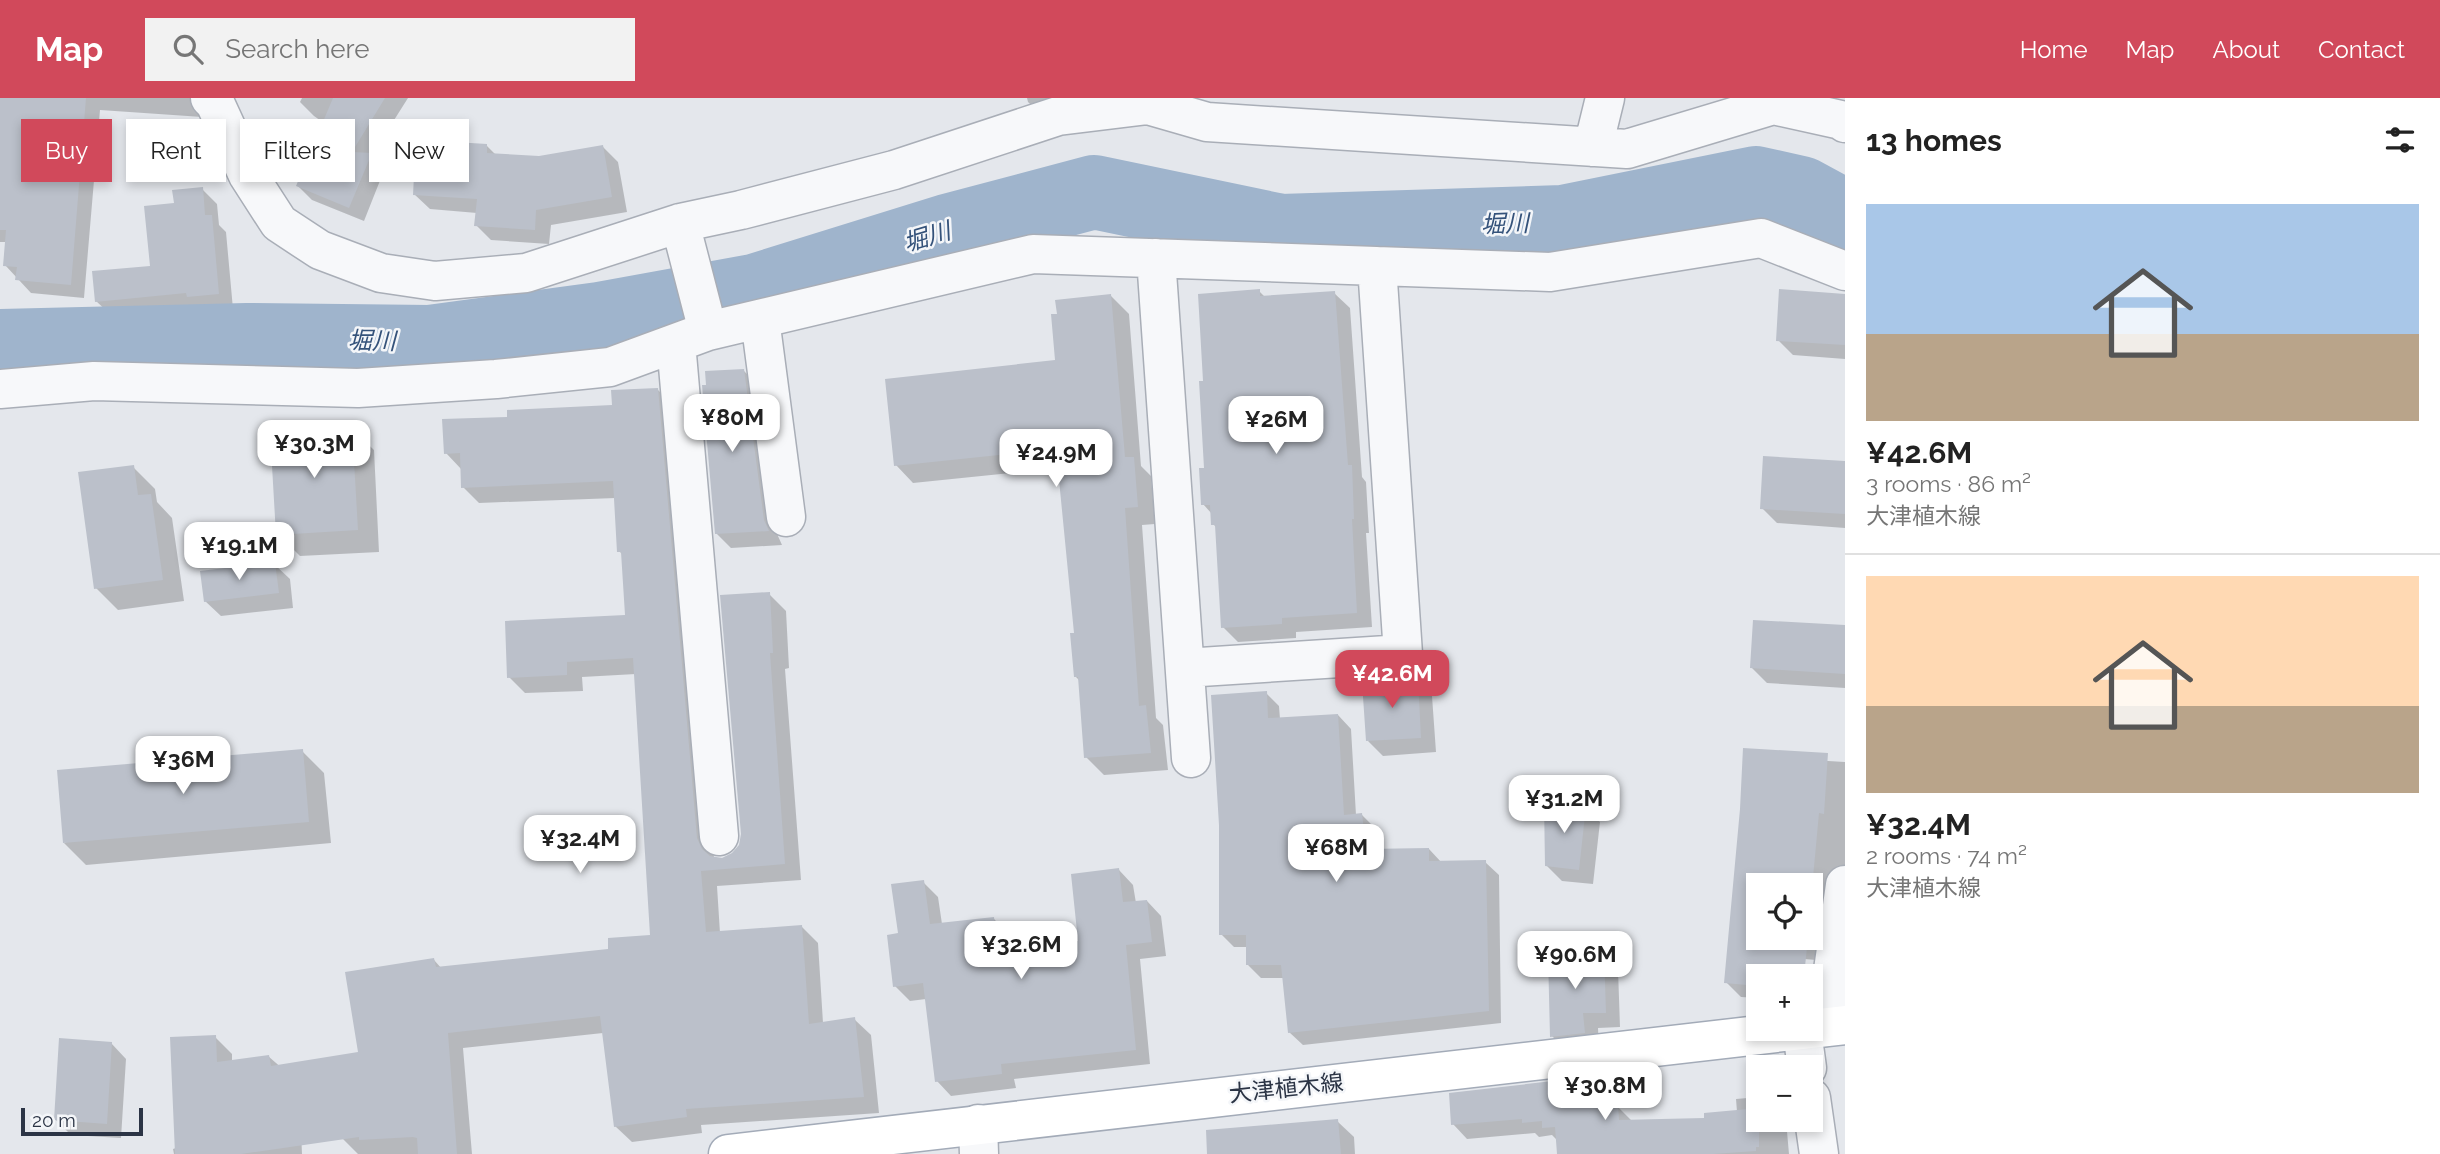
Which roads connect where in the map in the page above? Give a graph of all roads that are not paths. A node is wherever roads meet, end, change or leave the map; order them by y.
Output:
1 (210, 98) edge
2 (1605, 98) edge
3 (1200, 110) edge
4 (1845, 123) edge
5 (1593, 147) junction
6 (680, 223) junction
7 (1156, 258) junction
8 (1377, 266) junction
9 (1845, 271) edge
10 (760, 319) junction
11 (692, 337) junction
12 (0, 389) edge
13 (786, 517) dead end
14 (1185, 668) junction
15 (1191, 758) dead end
16 (719, 836) dead end
17 (1845, 885) edge
18 (1823, 1020) edge
19 (1795, 1041) edge
20 (1816, 1132) edge
21 (979, 1139) edge
22 (728, 1154) edge
23 (1819, 1154) edge

1 - 6 street
2 - 5 street
3 - 5 street
3 - 6 street
4 - 5 street
6 - 11 street
7 - 8 street
7 - 10 street
7 - 14 street
8 - 9 street
8 - 14 street
10 - 11 street
10 - 13 street
11 - 12 street
11 - 16 street
14 - 15 street
17 - 18 street
19 - 21 main road, 大津植木線
20 - 23 street
21 - 22 main road, 大津植木線

